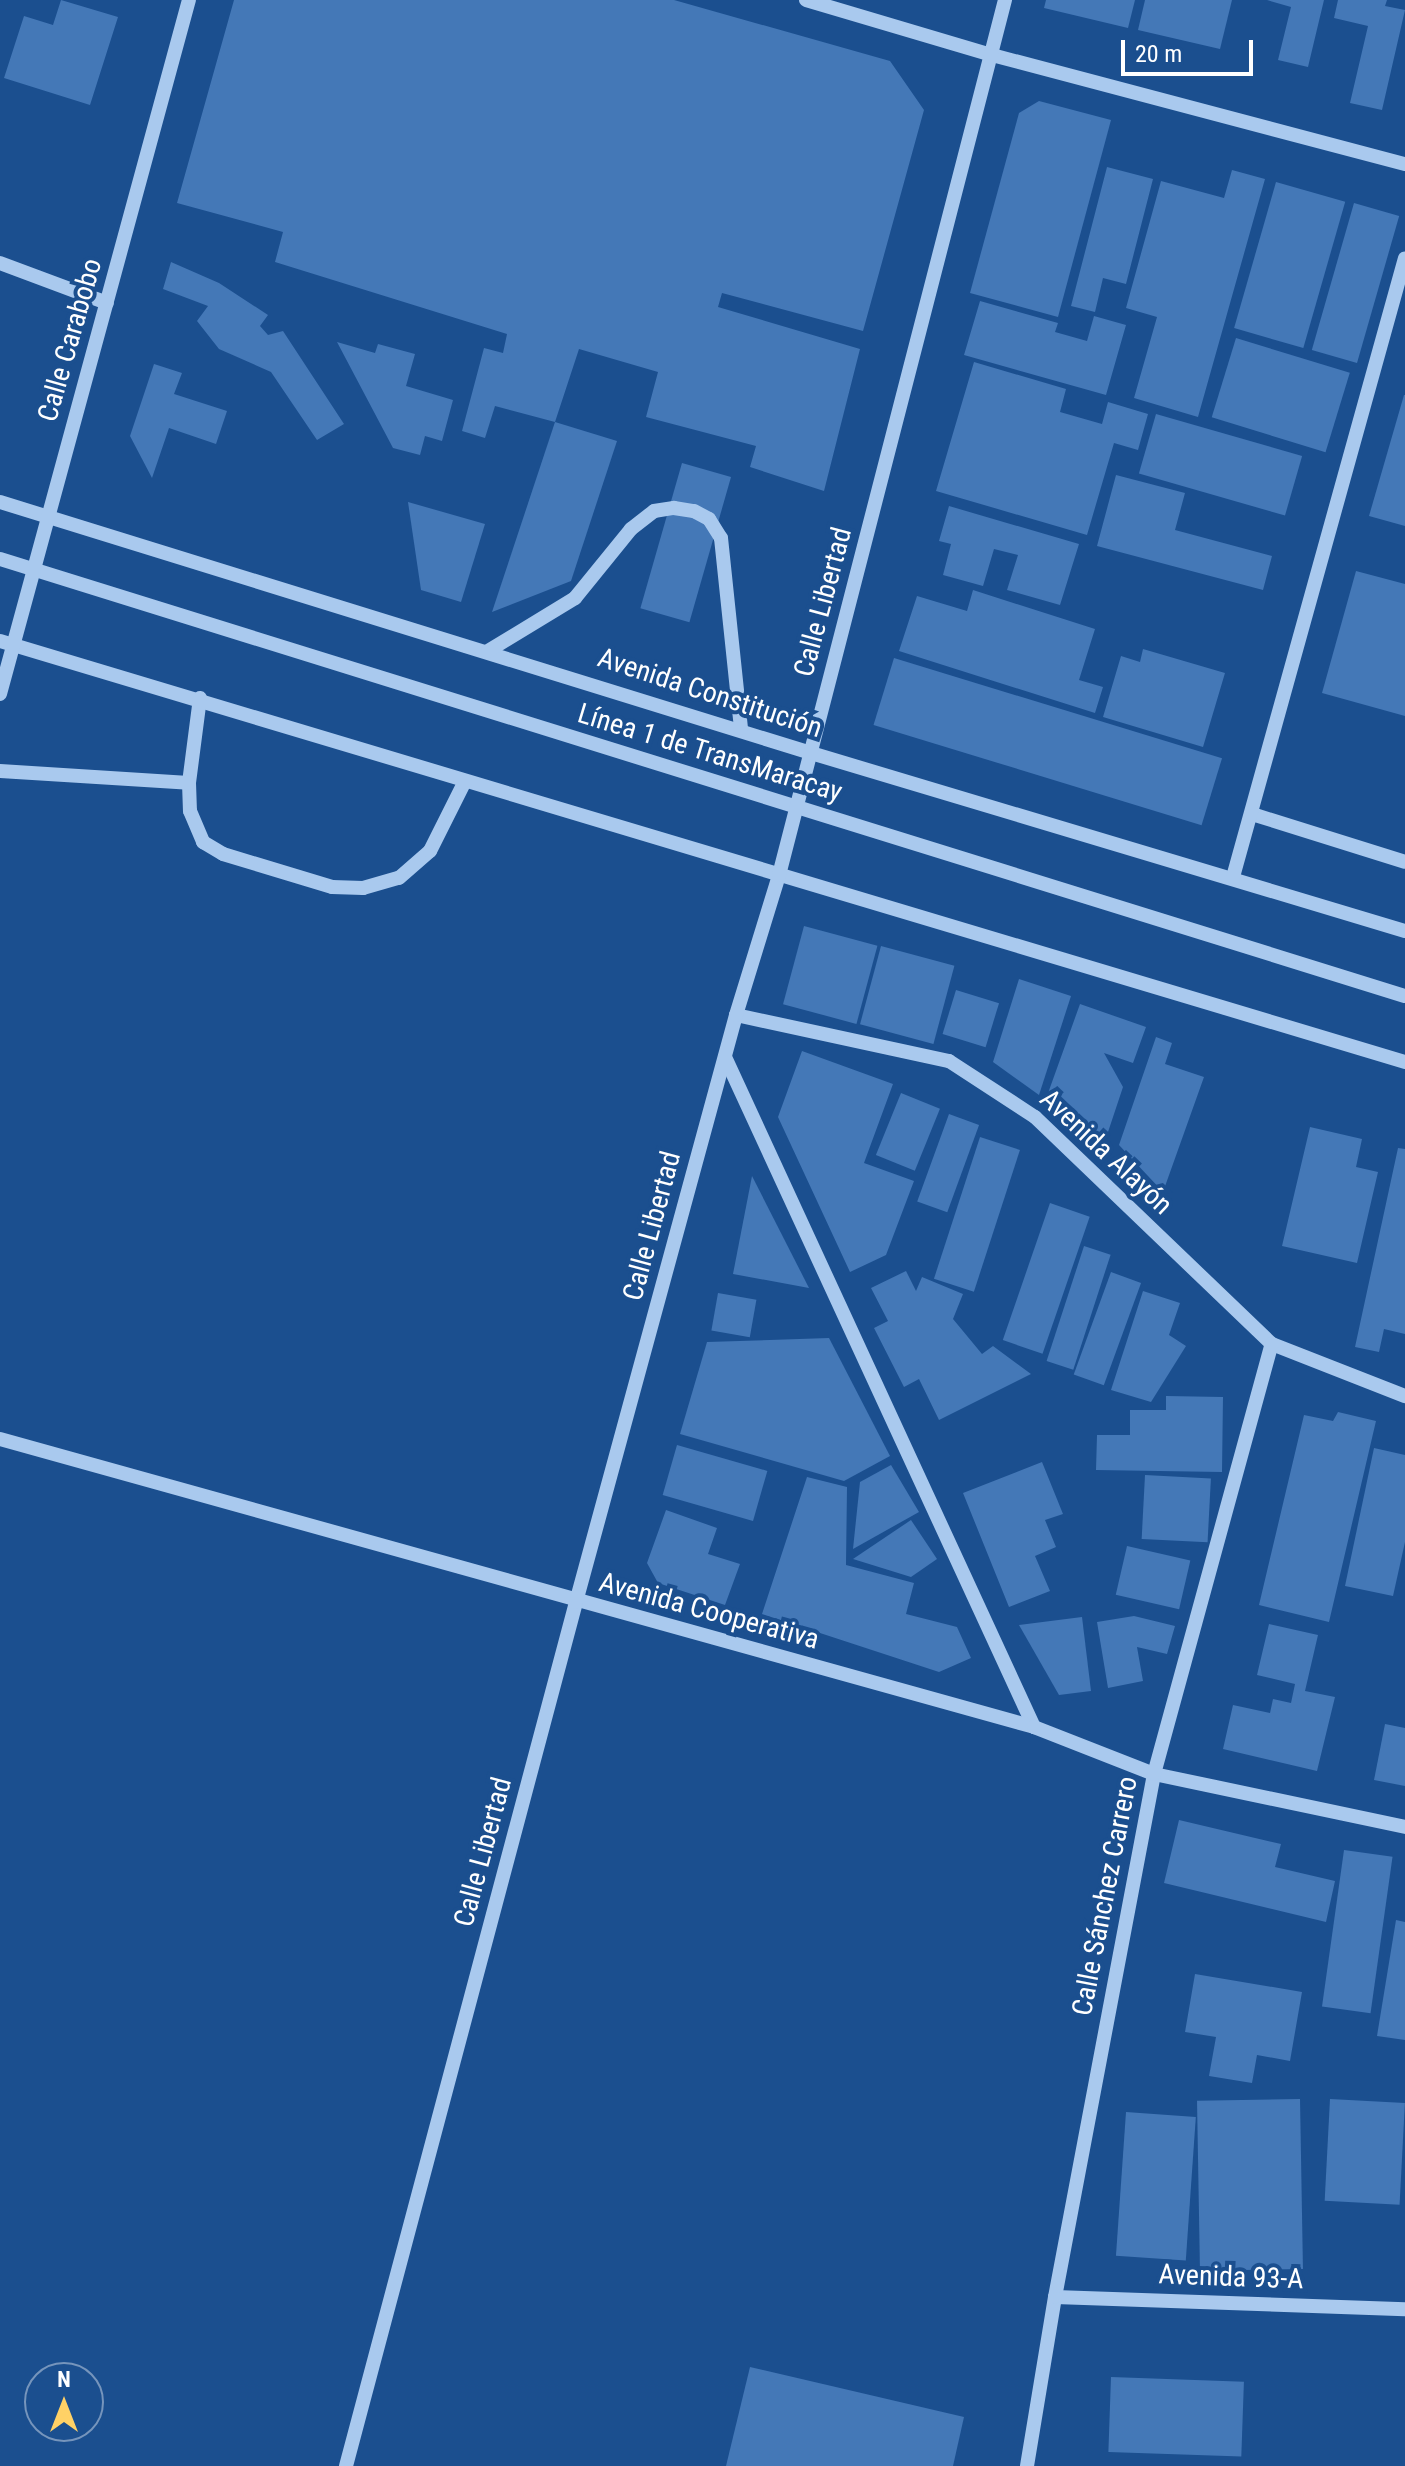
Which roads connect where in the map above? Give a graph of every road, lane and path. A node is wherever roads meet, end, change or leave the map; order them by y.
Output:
1 (189, 0) edge
2 (806, 0) edge
3 (1005, 0) edge
4 (992, 55) junction
5 (1405, 164) edge
6 (1405, 258) edge
7 (0, 263) edge
8 (107, 303) junction
9 (0, 502) edge
10 (47, 517) junction
11 (0, 559) edge
12 (33, 569) junction
13 (6, 643) edge
14 (488, 651) junction
15 (0, 694) edge
16 (200, 698) junction
17 (741, 728) junction
18 (811, 753) junction
19 (0, 771) edge
20 (465, 781) junction
21 (189, 783) junction
22 (797, 807) junction
23 (1252, 814) junction
24 (1405, 862) edge
25 (779, 875) junction
26 (1233, 877) junction
27 (1405, 931) edge
28 (1405, 996) edge
29 (736, 1015) junction
30 (725, 1057) junction
31 (1405, 1062) edge
32 (1272, 1344) junction
33 (1405, 1396) edge
34 (0, 1439) edge
35 (576, 1602) junction
36 (1034, 1727) junction
37 (1154, 1774) junction
38 (1405, 1827) edge
39 (1055, 2297) junction
40 (1405, 2309) edge
41 (346, 2466) edge
42 (1027, 2466) edge

1 - 8 street, Calle Carabobo
2 - 4 street
3 - 4 street, Calle Libertad
4 - 5 street
4 - 18 street, Calle Libertad
6 - 23 street
7 - 8 street
8 - 10 street, Calle Carabobo
9 - 10 street, Avenida Constitución
10 - 12 street, Calle Carabobo
10 - 14 street, Avenida Constitución
11 - 12 street, Línea 1 de TransMaracay
12 - 13 street, Calle Carabobo
12 - 22 street, Línea 1 de TransMaracay
13 - 15 street, Calle Carabobo
13 - 16 street
14 - 17 street, Avenida Constitución
14 - 17 street
16 - 20 street
16 - 21 street
17 - 18 street, Avenida Constitución
18 - 22 street, Calle Libertad
18 - 26 street, Avenida Constitución
19 - 21 street
20 - 21 street
20 - 25 street
22 - 25 street, Calle Libertad
22 - 28 street, Línea 1 de TransMaracay
23 - 24 street
23 - 26 street
25 - 29 street, Calle Libertad
25 - 31 street
26 - 27 street, Avenida Constitución
29 - 30 street, Calle Libertad
29 - 32 street, Avenida Alayón
30 - 35 street, Calle Libertad
30 - 36 street
32 - 33 street, Avenida Alayón
32 - 37 street, Calle Sánchez Carrero
34 - 35 street, Avenida Cooperativa
35 - 36 street, Avenida Cooperativa
35 - 41 street, Calle Libertad
36 - 37 street, Avenida Cooperativa
37 - 38 street, Avenida Cooperativa
37 - 39 street, Calle Sánchez Carrero
39 - 40 street, Avenida 93-A
39 - 42 street, Calle Sánchez Carrero

